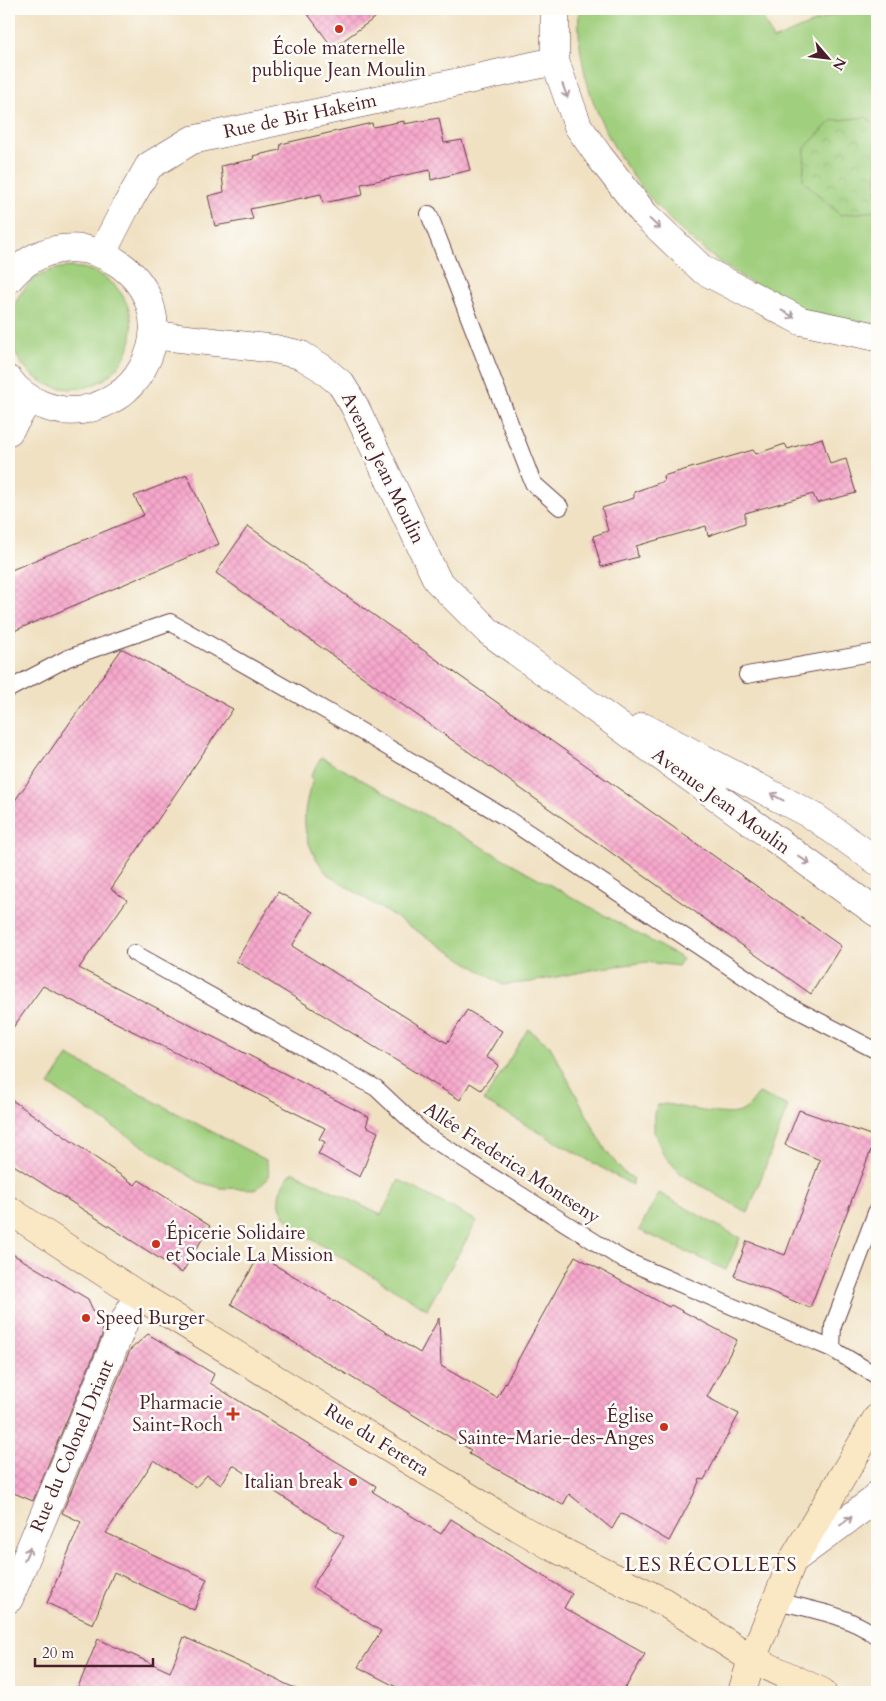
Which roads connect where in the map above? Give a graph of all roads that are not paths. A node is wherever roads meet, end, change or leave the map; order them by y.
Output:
1 (555, 9) edge
2 (555, 61) junction
3 (429, 214) dead end
4 (102, 254) junction
5 (11, 270) edge
6 (154, 334) junction
7 (877, 337) edge
8 (9, 380) edge
9 (29, 400) junction
10 (9, 431) edge
11 (560, 508) dead end
12 (877, 652) edge
13 (747, 675) dead end
14 (566, 688) junction
15 (9, 689) edge
16 (877, 860) edge
17 (877, 913) edge
18 (134, 953) dead end
19 (877, 1051) edge
20 (9, 1210) edge
21 (877, 1210) edge
22 (138, 1295) junction
23 (832, 1349) junction
24 (877, 1376) edge
25 (877, 1418) edge
26 (877, 1495) edge
27 (793, 1560) junction
28 (9, 1599) edge
29 (776, 1601) junction
30 (877, 1636) edge
31 (752, 1659) junction
32 (742, 1692) edge
33 (822, 1692) edge

1 - 2 street
2 - 4 street, Rue de Bir Hakeim
2 -> 7 street
3 - 11 lane
4 - 5 street
4 - 6 street
6 - 9 street
6 - 14 street, Avenue Jean Moulin
8 - 9 street
9 - 10 street
12 - 13 lane
16 -> 14 street, Avenue Jean Moulin
14 -> 17 street, Avenue Jean Moulin
15 - 19 lane
18 - 23 lane, Allée Frederica Montseny
20 - 22 street, Rue du Feretra
21 - 23 lane
28 -> 22 street, Rue du Colonel Driant
22 - 31 street, Rue du Feretra
23 - 24 lane, Allée Frederica Montseny
25 - 27 street
27 -> 26 street
27 - 29 street
29 - 30 lane
29 - 31 street
31 - 32 street
31 - 33 street, Rue du Feretra

